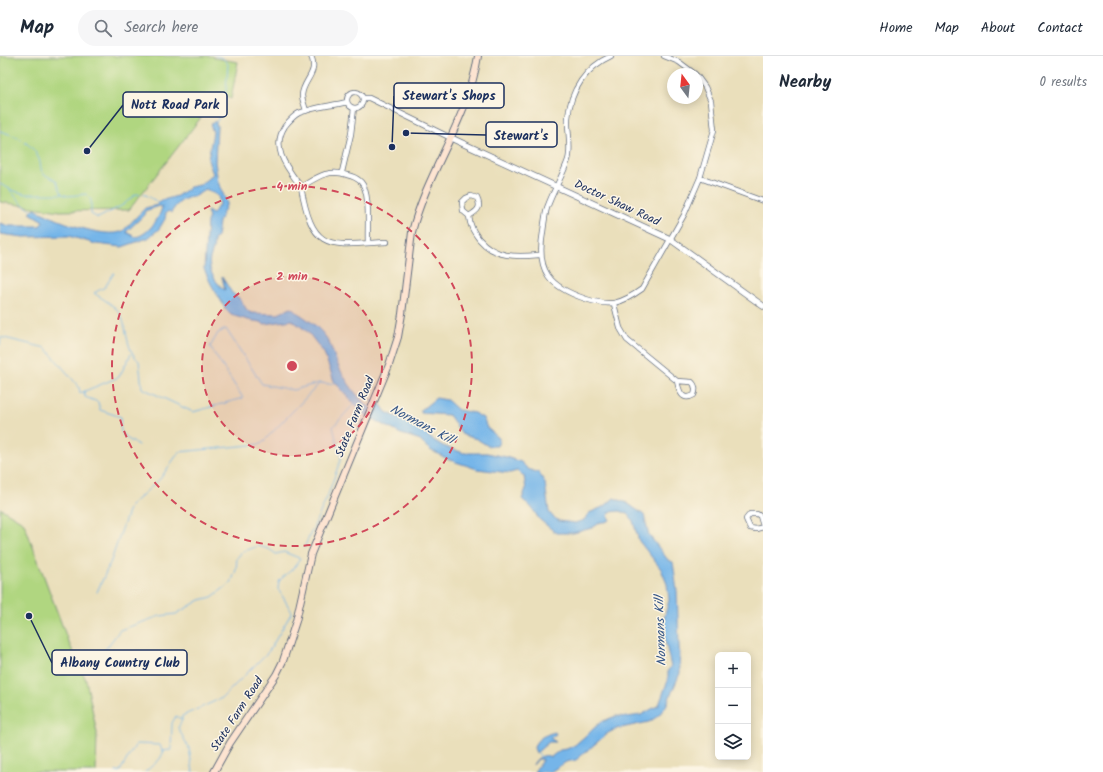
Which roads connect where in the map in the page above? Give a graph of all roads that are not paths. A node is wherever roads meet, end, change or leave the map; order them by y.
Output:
1 (312, 56) edge
2 (478, 56) edge
3 (611, 56) edge
4 (664, 56) edge
5 (687, 68) edge
6 (703, 84) edge
7 (364, 98) junction
8 (347, 102) junction
9 (354, 108) junction
10 (306, 111) junction
11 (451, 138) junction
12 (342, 172) junction
13 (700, 178) junction
14 (301, 187) junction
15 (557, 187) junction
16 (763, 201) edge
17 (470, 216) junction
18 (670, 239) junction
19 (387, 242) dead end
20 (368, 243) junction
21 (539, 255) junction
22 (614, 304) junction
23 (763, 306) edge
24 (677, 381) junction
25 (214, 772) edge

1 - 10 street
2 - 11 main road, State Farm Road
3 - 15 street
4 - 5 street
6 - 13 street
7 - 8 street
7 - 9 street
7 - 11 street
8 - 9 street
8 - 10 street
9 - 12 street
10 - 14 street
11 - 15 street, Doctor Shaw Road
11 - 25 main road, State Farm Road
12 - 14 street
12 - 20 street
13 - 16 street
13 - 18 street
14 - 20 street
15 - 18 street, Doctor Shaw Road
15 - 21 street
17 - 17 street
17 - 21 street
18 - 22 street
18 - 23 street, Doctor Shaw Road
19 - 20 street
21 - 22 street
22 - 24 street
24 - 24 street

